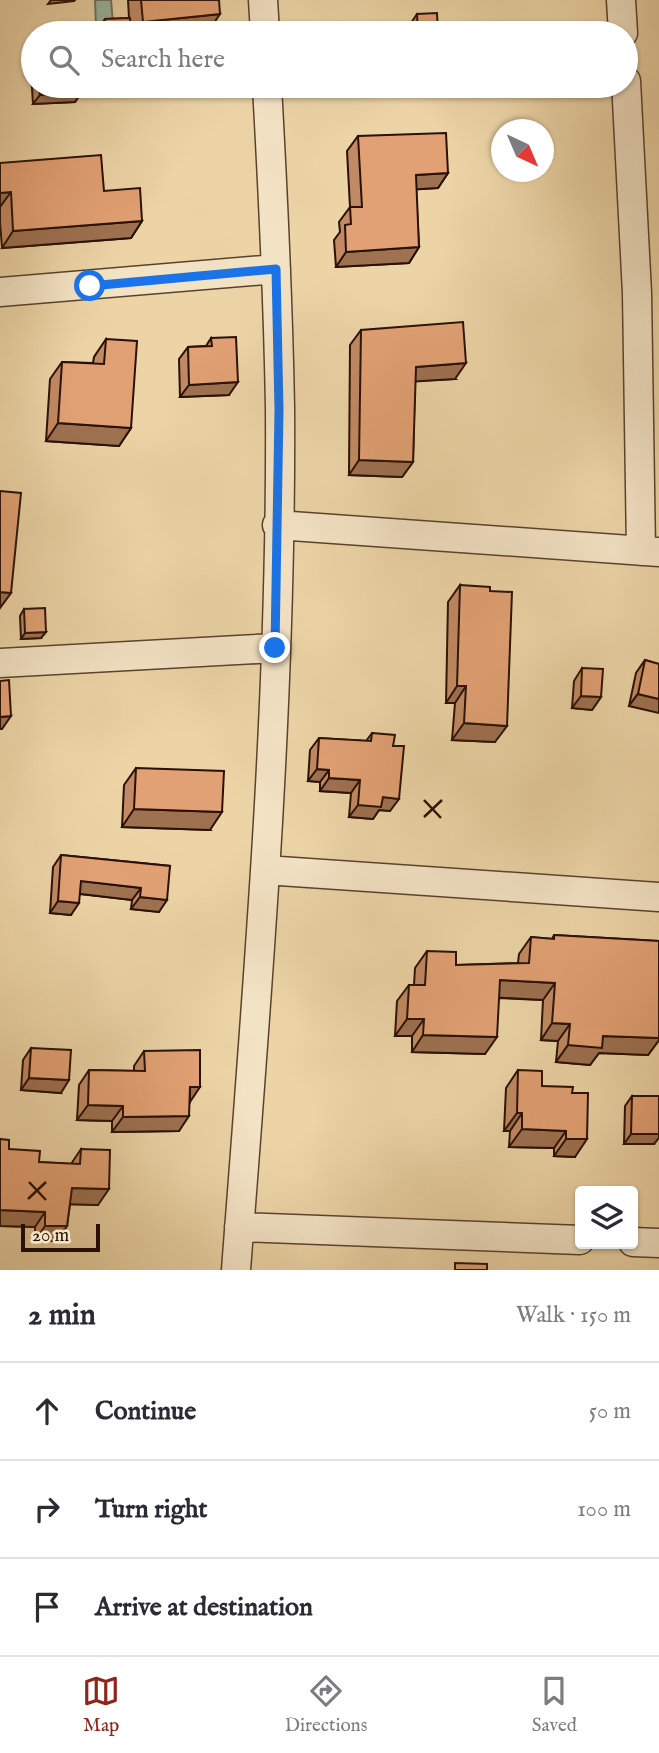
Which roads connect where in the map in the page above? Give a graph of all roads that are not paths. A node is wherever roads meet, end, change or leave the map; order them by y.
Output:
1 (263, 0) edge
2 (621, 0) edge
3 (264, 21) edge
4 (622, 21) edge
5 (268, 98) edge
6 (628, 98) edge
7 (276, 269) junction
8 (0, 292) edge
9 (648, 294) edge
10 (278, 525) junction
11 (650, 552) edge
12 (275, 648) junction
13 (0, 663) edge
14 (265, 870) junction
15 (659, 897) edge
16 (239, 1227) junction
17 (575, 1240) edge
18 (638, 1242) edge
19 (659, 1243) edge
20 (236, 1270) edge

1 - 3 street
2 - 4 street
5 - 7 street
6 - 9 street
7 - 8 street
7 - 10 street
9 - 11 street
10 - 11 street
10 - 12 street
12 - 13 street
12 - 14 street
14 - 15 street
14 - 16 street
16 - 17 street
16 - 20 street
18 - 19 street

